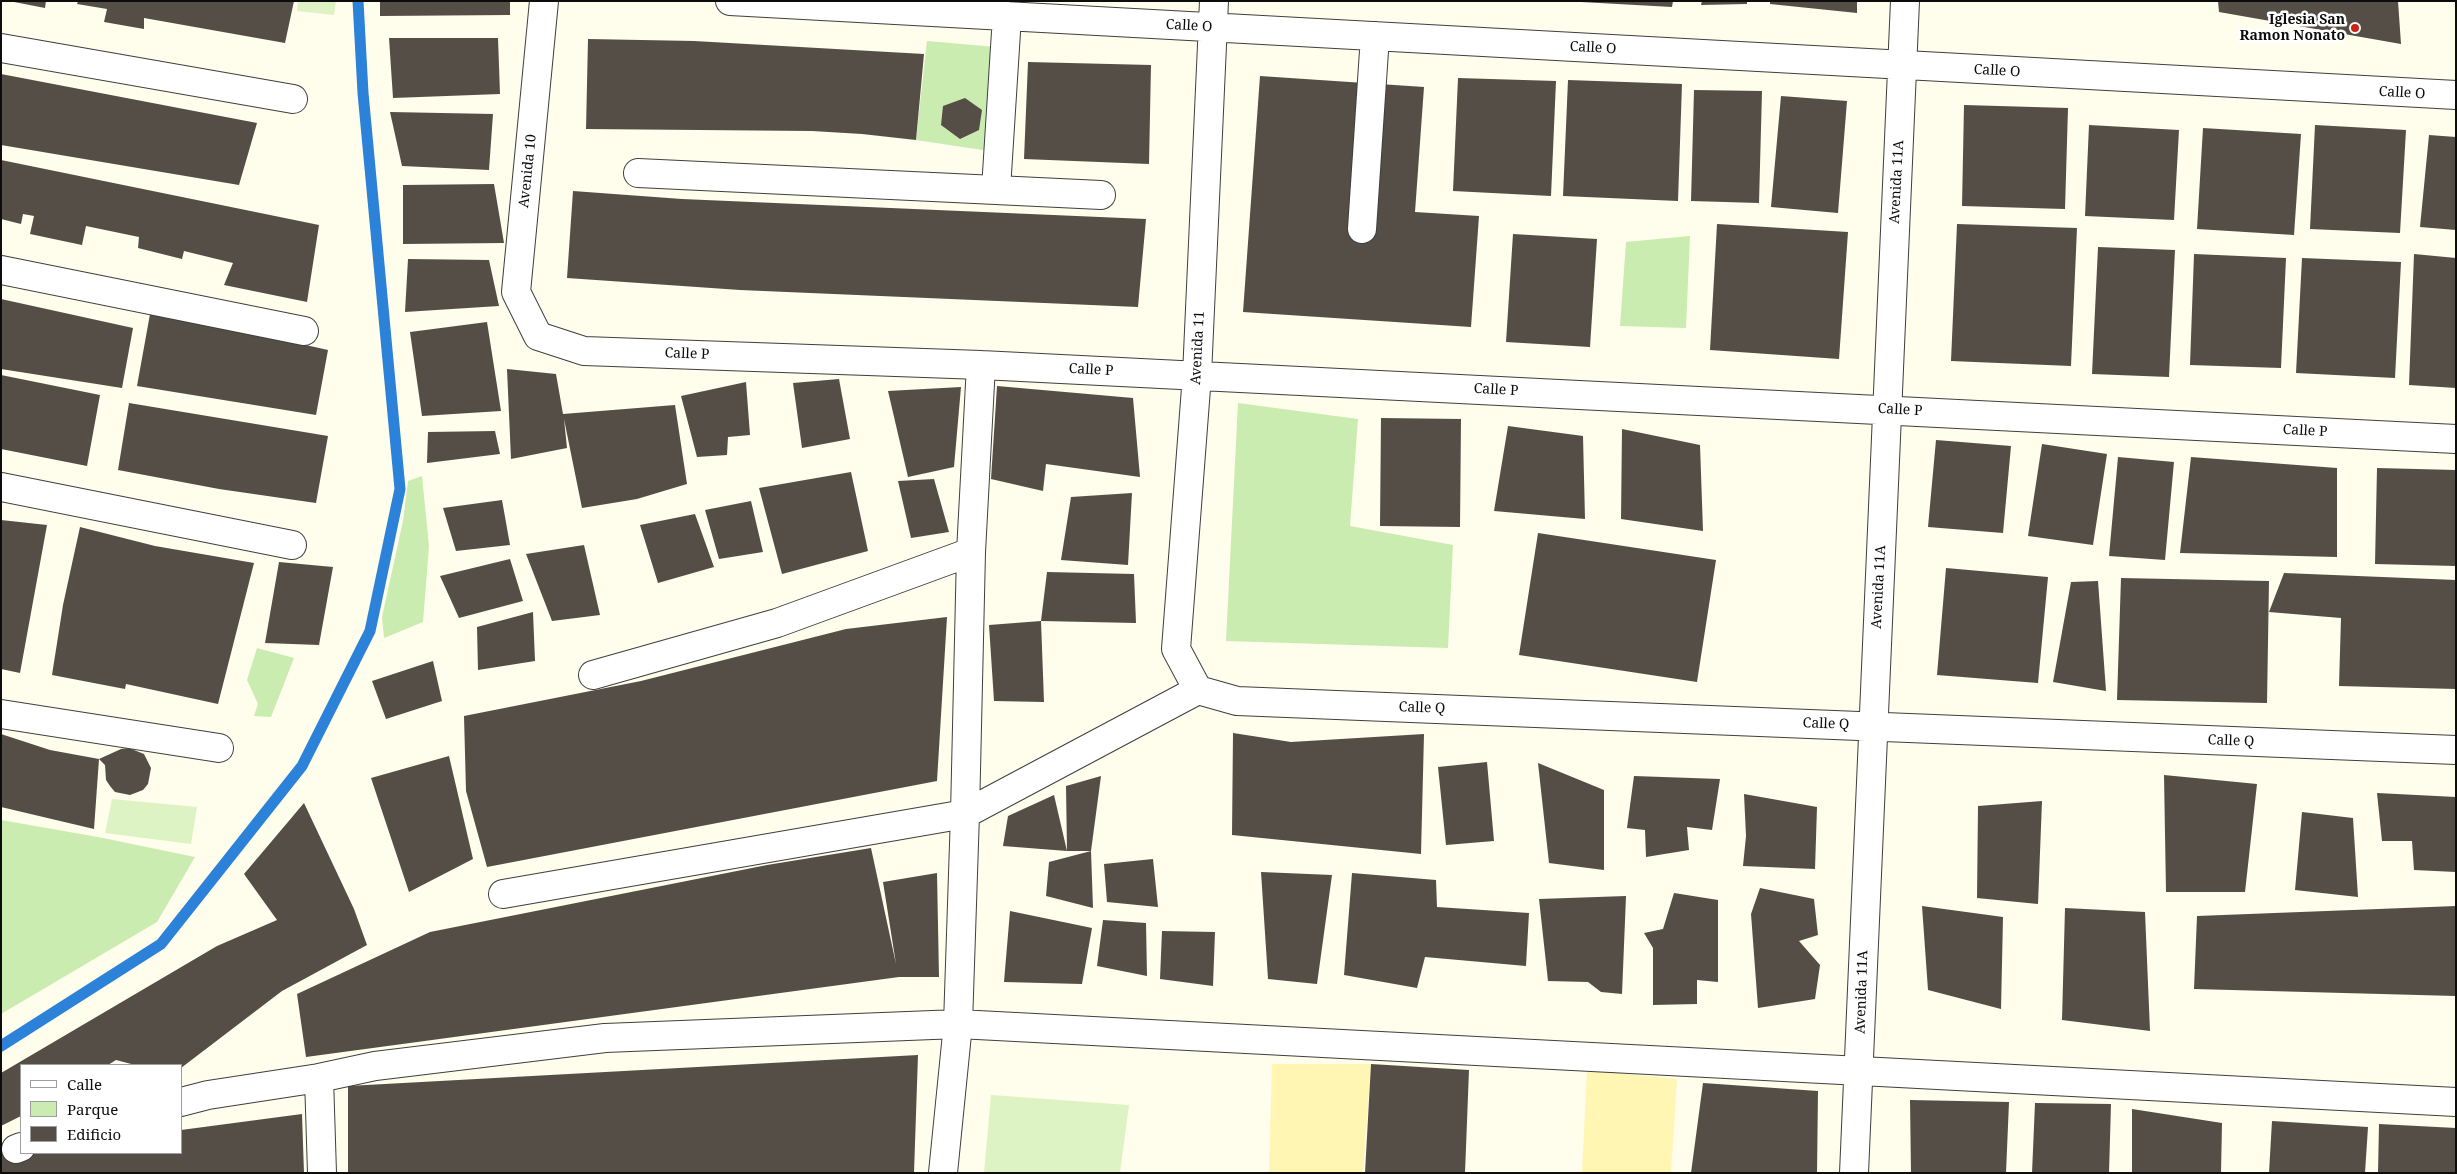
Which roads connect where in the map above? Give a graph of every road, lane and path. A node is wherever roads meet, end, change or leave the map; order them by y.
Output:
1 (544, 1) edge
2 (730, 1) edge
3 (1905, 1) edge
4 (1213, 14) edge
5 (1007, 16) junction
6 (1375, 36) junction
7 (1, 48) edge
8 (1902, 65) junction
9 (2456, 96) edge
10 (294, 99) dead end
11 (638, 173) dead end
12 (996, 189) junction
13 (1102, 195) dead end
14 (1362, 229) dead end
15 (1, 270) edge
16 (304, 331) dead end
17 (538, 336) joint
18 (981, 365) junction
19 (1197, 375) junction
20 (1887, 410) junction
21 (2456, 438) edge
22 (1, 487) edge
23 (292, 545) dead end
24 (971, 552) junction
25 (593, 675) dead end
26 (1198, 690) junction
27 (1, 714) edge
28 (1873, 726) junction
29 (219, 748) dead end
30 (2456, 750) edge
31 (965, 814) junction
32 (503, 894) dead end
33 (958, 1024) junction
34 (1858, 1071) junction
35 (318, 1078) junction
36 (182, 1102) edge
37 (2456, 1102) edge
38 (322, 1173) edge
39 (942, 1173) edge
40 (1854, 1173) edge

1 - 17 street, Avenida 10
2 - 5 street, Calle O
3 - 8 street, Avenida 11A
4 - 5 street, Calle O
4 - 6 street, Calle O
4 - 19 street, Avenida 11
5 - 12 street
6 - 8 street, Calle O
6 - 14 street
7 - 10 street
8 - 9 street, Calle O
8 - 20 street, Avenida 11A
11 - 12 street
12 - 13 street
15 - 16 street
17 - 18 street, Calle P
18 - 19 street, Calle P
18 - 24 street
19 - 20 street, Calle P
19 - 26 street, Avenida 11
20 - 21 street, Calle P
20 - 28 street, Avenida 11A
22 - 23 street
24 - 25 street
24 - 31 street
26 - 28 street, Calle Q
26 - 31 street
27 - 29 street
28 - 30 street, Calle Q
28 - 34 street, Avenida 11A
31 - 32 street
31 - 33 street
33 - 34 street
33 - 35 street
33 - 39 street
34 - 37 street
34 - 40 street, Avenida 11A
35 - 36 street
35 - 38 street

